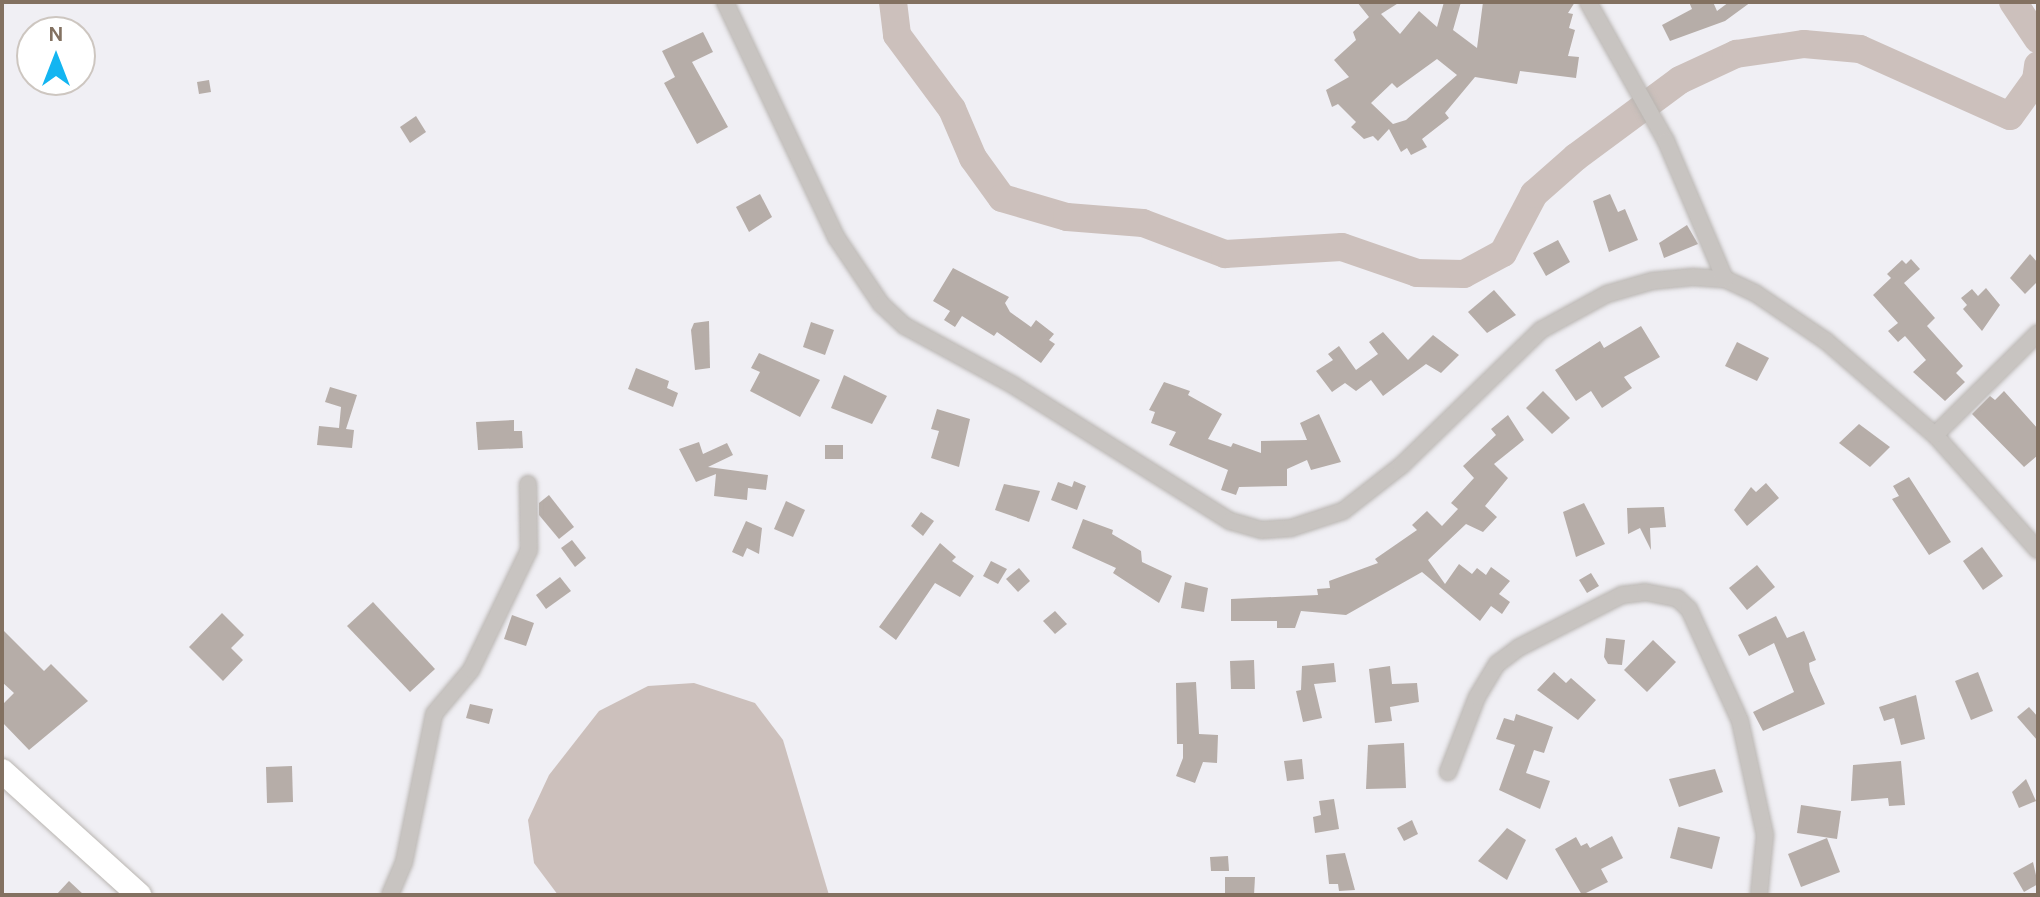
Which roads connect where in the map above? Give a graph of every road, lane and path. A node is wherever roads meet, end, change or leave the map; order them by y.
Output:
1 (725, 2) edge
2 (1588, 2) edge
3 (1725, 279) junction
4 (2038, 333) edge
5 (1935, 435) junction
6 (528, 484) dead end
7 (2038, 550) edge
8 (2, 771) edge
9 (1448, 772) dead end
10 (139, 895) edge
11 (390, 895) edge
12 (1759, 895) edge

1 - 3 street
2 - 3 street
3 - 5 street
4 - 5 street
5 - 7 street
6 - 11 street
8 - 10 highway
9 - 12 street

